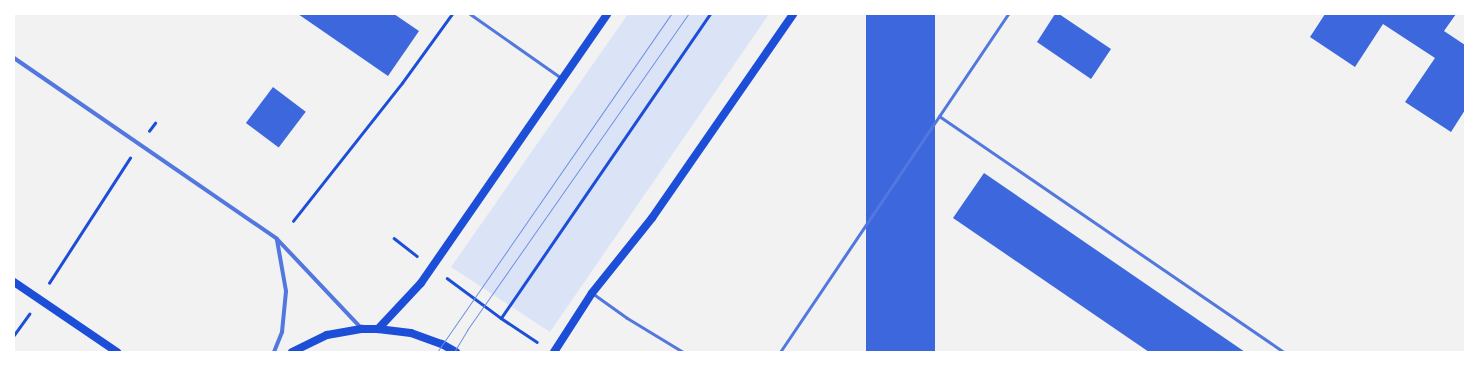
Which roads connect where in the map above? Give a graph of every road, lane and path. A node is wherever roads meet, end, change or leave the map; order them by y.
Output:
1 (452, 14) edge
2 (470, 14) edge
3 (607, 14) edge
4 (710, 14) edge
5 (793, 14) edge
6 (1008, 14) edge
7 (14, 58) edge
8 (562, 79) junction
9 (939, 116) junction
10 (155, 124) dead end
11 (139, 144) junction
12 (292, 221) dead end
13 (394, 238) dead end
14 (277, 239) junction
15 (432, 267) junction
16 (14, 282) edge
17 (592, 293) junction
18 (39, 299) junction
19 (501, 318) junction
20 (362, 329) junction
21 (378, 329) junction
22 (14, 335) edge
23 (540, 344) dead end
24 (117, 352) edge
25 (274, 352) edge
26 (292, 352) edge
27 (456, 352) edge
28 (554, 352) edge
29 (683, 352) edge
30 (780, 352) edge
31 (1284, 352) edge

1 - 12 path
2 - 8 lane
3 - 8 main road
4 - 19 path
5 - 17 main road
6 - 9 lane
7 - 11 street
8 - 15 main road
9 - 30 lane
9 - 31 lane
10 - 11 path
11 - 14 street
11 - 18 path
13 - 15 path
14 - 20 street
14 - 25 street
15 - 19 path
15 - 21 main road
16 - 18 main road
17 - 28 main road
17 - 29 lane
18 - 22 path
18 - 24 main road
19 - 23 path
20 - 21 main road
20 - 26 main road
21 - 27 main road

